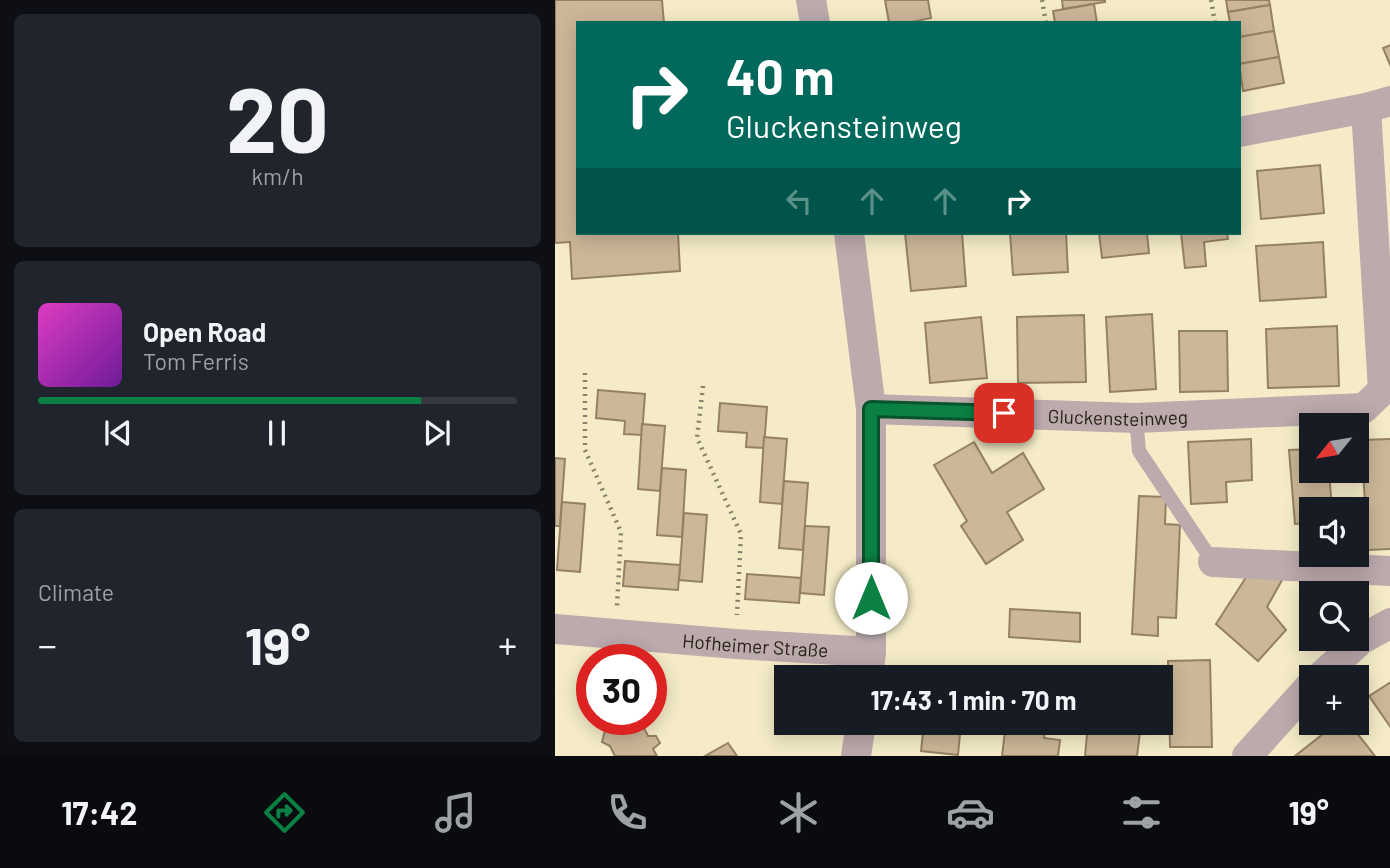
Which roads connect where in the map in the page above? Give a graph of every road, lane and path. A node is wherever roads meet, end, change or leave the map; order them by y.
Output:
1 (811, 0) edge
2 (1042, 0) edge
3 (1211, 0) edge
4 (815, 21) edge
5 (1046, 21) edge
6 (1215, 21) edge
7 (1378, 105) edge
8 (1241, 132) edge
9 (849, 235) edge
10 (585, 373) dead end
11 (703, 386) dead end
12 (871, 409) junction
13 (1136, 418) junction
14 (1213, 562) joint
15 (1390, 571) edge
16 (1390, 623) edge
17 (555, 629) edge
18 (615, 635) junction
19 (735, 644) junction
20 (870, 665) edge
21 (1333, 665) edge
22 (1299, 698) edge
23 (859, 735) edge
24 (856, 756) edge
25 (1247, 756) edge

1 - 4 street
2 - 5 path
3 - 6 path
7 - 8 street
7 - 13 street, Gluckensteinweg
9 - 12 street
10 - 18 path
11 - 19 path
12 - 13 street, Gluckensteinweg
12 - 20 street
13 - 14 lane
14 - 15 street
16 - 21 street
17 - 18 street, Hofheimer Straße
18 - 19 street, Hofheimer Straße
19 - 20 street, Hofheimer Straße
22 - 25 street
23 - 24 street

